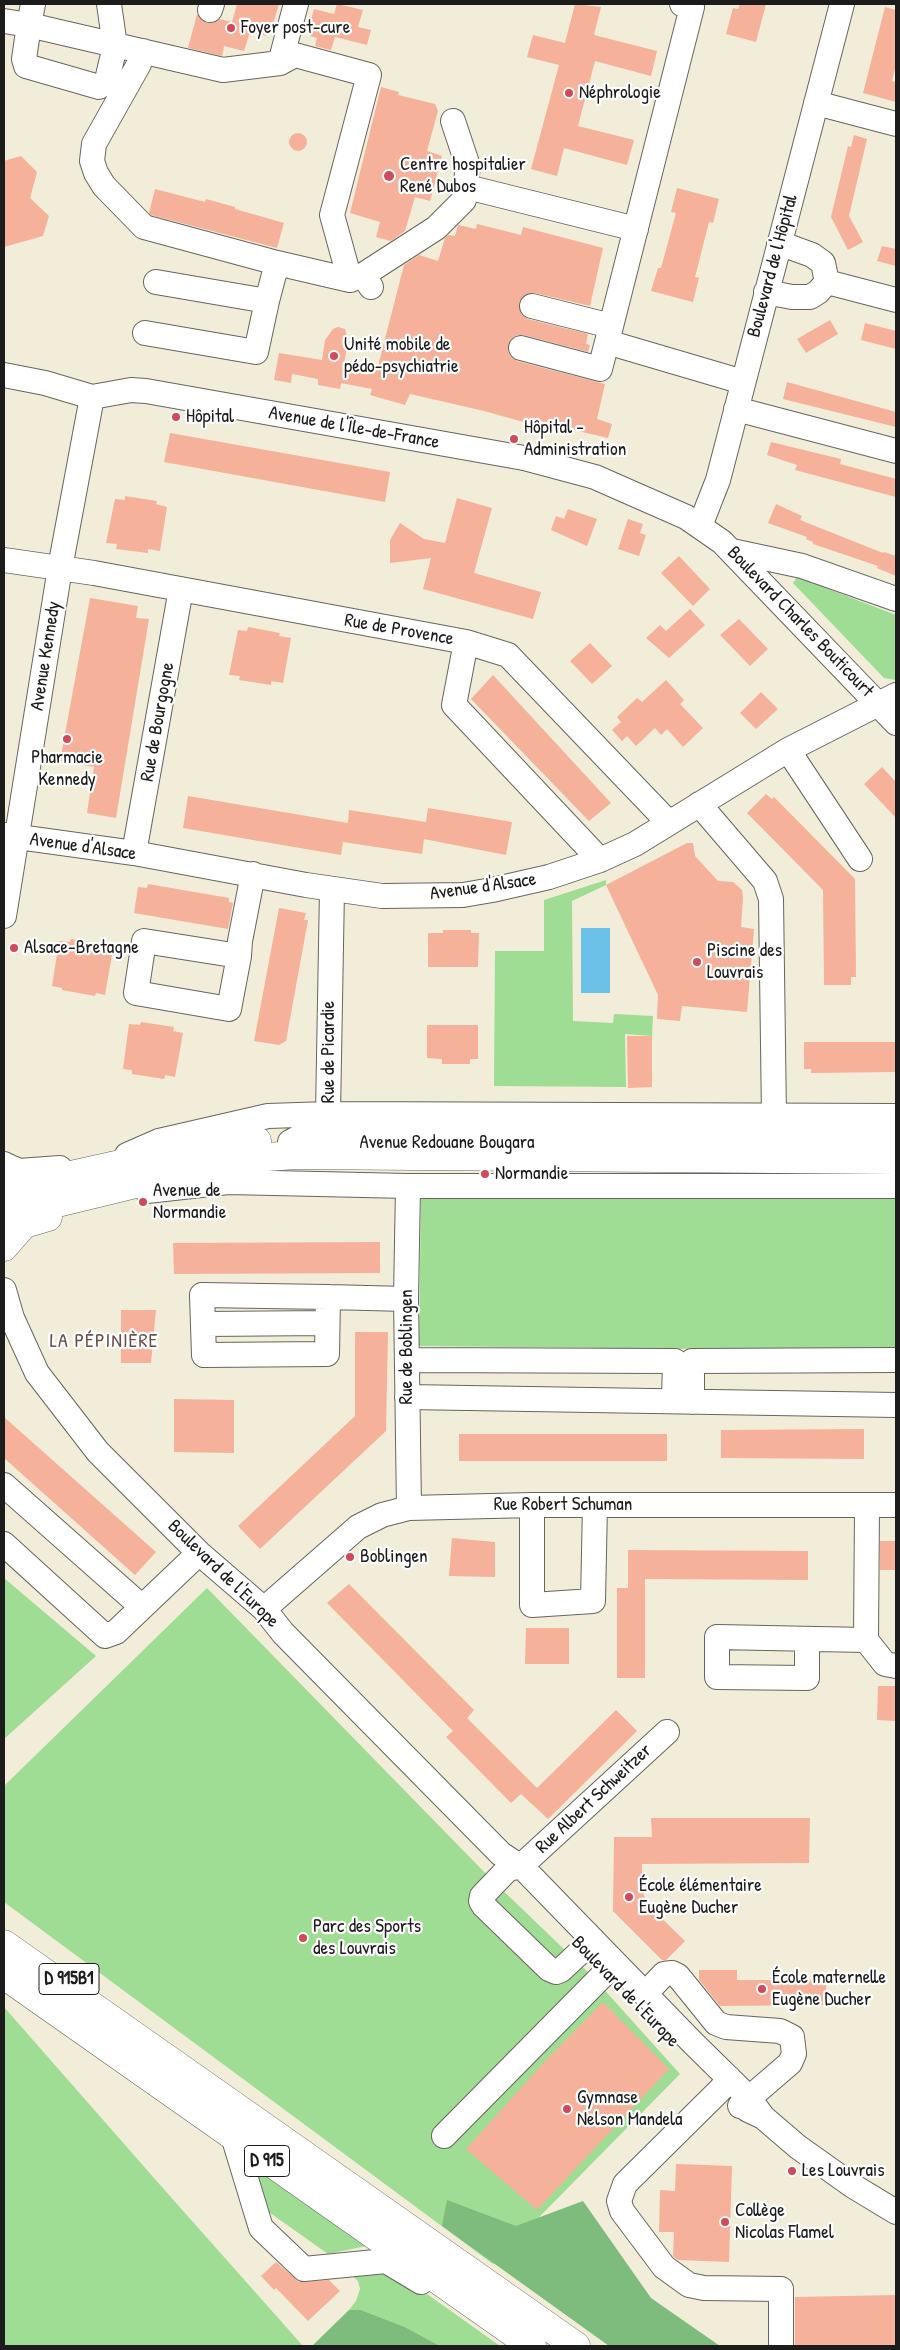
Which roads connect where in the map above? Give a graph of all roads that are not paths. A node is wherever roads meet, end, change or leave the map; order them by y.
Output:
1 (109, 4) edge
2 (296, 4) edge
3 (682, 4) edge
4 (842, 4) edge
5 (31, 15) edge
6 (4, 21) edge
7 (115, 46) junction
8 (143, 50) junction
9 (280, 63) junction
10 (816, 102) junction
11 (453, 121) dead end
12 (896, 124) edge
13 (467, 187) junction
14 (636, 229) junction
15 (779, 243) junction
16 (276, 263) junction
17 (361, 281) junction
18 (156, 282) dead end
19 (827, 282) junction
20 (766, 292) junction
21 (896, 300) edge
22 (267, 301) junction
23 (532, 306) dead end
24 (145, 333) dead end
25 (609, 334) junction
26 (521, 348) dead end
27 (4, 363) edge
28 (4, 375) edge
29 (743, 382) junction
30 (92, 398) junction
31 (736, 409) junction
32 (896, 451) edge
33 (700, 526) junction
34 (732, 551) junction
35 (4, 560) edge
36 (60, 568) junction
37 (181, 590) junction
38 (896, 599) edge
39 (466, 642) junction
40 (888, 699) edge
41 (896, 723) edge
42 (788, 750) junction
43 (699, 804) junction
44 (668, 823) junction
45 (10, 836) edge
46 (134, 853) junction
47 (860, 859) dead end
48 (600, 860) junction
49 (253, 874) junction
50 (332, 889) junction
51 (4, 916) edge
52 (239, 956) dead end
53 (328, 1114) junction
54 (896, 1116) edge
55 (774, 1117) junction
56 (894, 1151) edge
57 (131, 1162) junction
58 (4, 1164) edge
59 (89, 1183) junction
60 (408, 1186) junction
61 (896, 1186) edge
62 (4, 1190) edge
63 (4, 1208) edge
64 (4, 1216) edge
65 (4, 1247) edge
66 (4, 1290) edge
67 (328, 1296) junction
68 (406, 1299) junction
69 (327, 1323) junction
70 (203, 1324) junction
71 (407, 1360) junction
72 (896, 1360) edge
73 (407, 1397) junction
74 (683, 1401) junction
75 (896, 1405) edge
76 (4, 1485) edge
77 (532, 1505) junction
78 (595, 1505) junction
79 (896, 1505) edge
80 (867, 1506) junction
81 (409, 1508) junction
82 (4, 1544) edge
83 (199, 1553) junction
84 (142, 1607) junction
85 (264, 1609) junction
86 (807, 1639) dead end
87 (866, 1640) junction
88 (896, 1666) edge
89 (668, 1732) dead end
90 (510, 1863) junction
91 (4, 1925) edge
92 (4, 1944) edge
93 (588, 1945) junction
94 (606, 1973) junction
95 (4, 1975) edge
96 (645, 1994) junction
97 (134, 2034) junction
98 (725, 2084) junction
99 (745, 2102) junction
100 (233, 2136) junction
101 (444, 2136) dead end
102 (896, 2212) edge
103 (523, 2346) edge
104 (532, 2346) edge
105 (576, 2346) edge
106 (781, 2346) edge

1 - 7 street
2 - 9 street
3 - 14 street
4 - 10 street, Boulevard de l'Hôpital
5 - 6 street
5 - 7 street
5 - 7 street
7 - 8 street
8 - 9 street
8 - 16 street
9 - 17 street
10 - 12 street
10 - 15 street, Boulevard de l'Hôpital
11 - 13 street
13 - 14 street
13 - 17 street
14 - 25 street
15 - 19 street
15 - 20 street, Boulevard de l'Hôpital
16 - 17 street
16 - 22 street
18 - 22 street
19 - 20 street
19 - 21 street
20 - 29 street, Boulevard de l'Hôpital
22 - 24 street
23 - 25 street
25 - 26 street
25 - 29 street
27 - 30 street
28 - 30 street
29 - 31 street, Boulevard de l'Hôpital
30 - 33 street, Avenue de l'Île-de-France
30 - 36 street, Avenue Kennedy
31 - 32 street
31 - 33 street, Boulevard de l'Hôpital
33 - 34 street, Boulevard Charles Bouticourt
34 - 38 street
34 - 40 street, Boulevard Charles Bouticourt
35 - 36 street, Rue de Provence
36 - 37 street, Rue de Provence
36 - 45 street, Avenue Kennedy
37 - 39 street, Rue de Provence
37 - 46 street, Rue de Bourgogne
39 - 44 street, Rue de Provence
39 - 48 street
40 - 41 street, Boulevard Charles Bouticourt
40 - 42 street, Avenue d'Alsace
42 - 43 street, Avenue d'Alsace
42 - 47 street
43 - 44 street, Avenue d'Alsace
43 - 55 street
44 - 48 street, Avenue d'Alsace
45 - 46 street, Avenue d'Alsace
45 - 51 street, Avenue Kennedy
46 - 49 street, Avenue d'Alsace
48 - 50 street, Avenue d'Alsace
49 - 50 street, Avenue d'Alsace
49 - 52 street
50 - 53 street, Rue de Picardie
53 - 55 street
53 - 59 street, Rue de Picardie
54 - 55 street
56 - 57 main road, Avenue Redouane Bougara
56 - 59 main road, Avenue Redouane Bougara
57 - 59 main road, Avenue Redouane Bougara
57 - 63 street
58 - 59 street
59 - 60 street, Avenue Redouane Bougara
59 - 62 main road, Avenue Redouane Bougara
59 - 64 main road, Avenue Redouane Bougara
59 - 65 main road
60 - 61 street, Avenue Redouane Bougara
60 - 68 street, Rue de Boblingen
66 - 83 street, Boulevard de l'Europe
67 - 68 street
67 - 69 street
67 - 70 street
68 - 71 street, Rue de Boblingen
69 - 70 street
69 - 70 street
71 - 73 street, Rue de Boblingen
71 - 74 street
72 - 74 street
73 - 74 street
73 - 81 street, Rue de Boblingen
74 - 75 street
76 - 84 street
77 - 78 street, Rue Robert Schuman
77 - 78 street
77 - 81 street, Rue Robert Schuman
78 - 80 street, Rue Robert Schuman
79 - 80 street, Rue Robert Schuman
80 - 87 street
81 - 85 street, Rue Robert Schuman
82 - 84 street
83 - 84 street
83 - 85 street, Boulevard de l'Europe
85 - 90 street, Boulevard de l'Europe
86 - 87 street
87 - 88 street
89 - 90 street, Rue Albert Schweitzer
90 - 93 street, Boulevard de l'Europe
90 - 93 street, Rue Albert Schweitzer
91 - 97 main road, D 915B1
92 - 97 main road, D 915
93 - 94 street, Boulevard de l'Europe
93 - 96 street, Boulevard de l'Europe
94 - 98 street, Boulevard de l'Europe
94 - 101 street
95 - 100 main road, D 915
96 - 98 street, Boulevard de l'Europe
96 - 99 street
97 - 105 main road, D 915
98 - 99 street, Boulevard de l'Europe
98 - 106 street
99 - 102 street, Boulevard de l'Europe
100 - 103 street
100 - 104 main road, D 915

